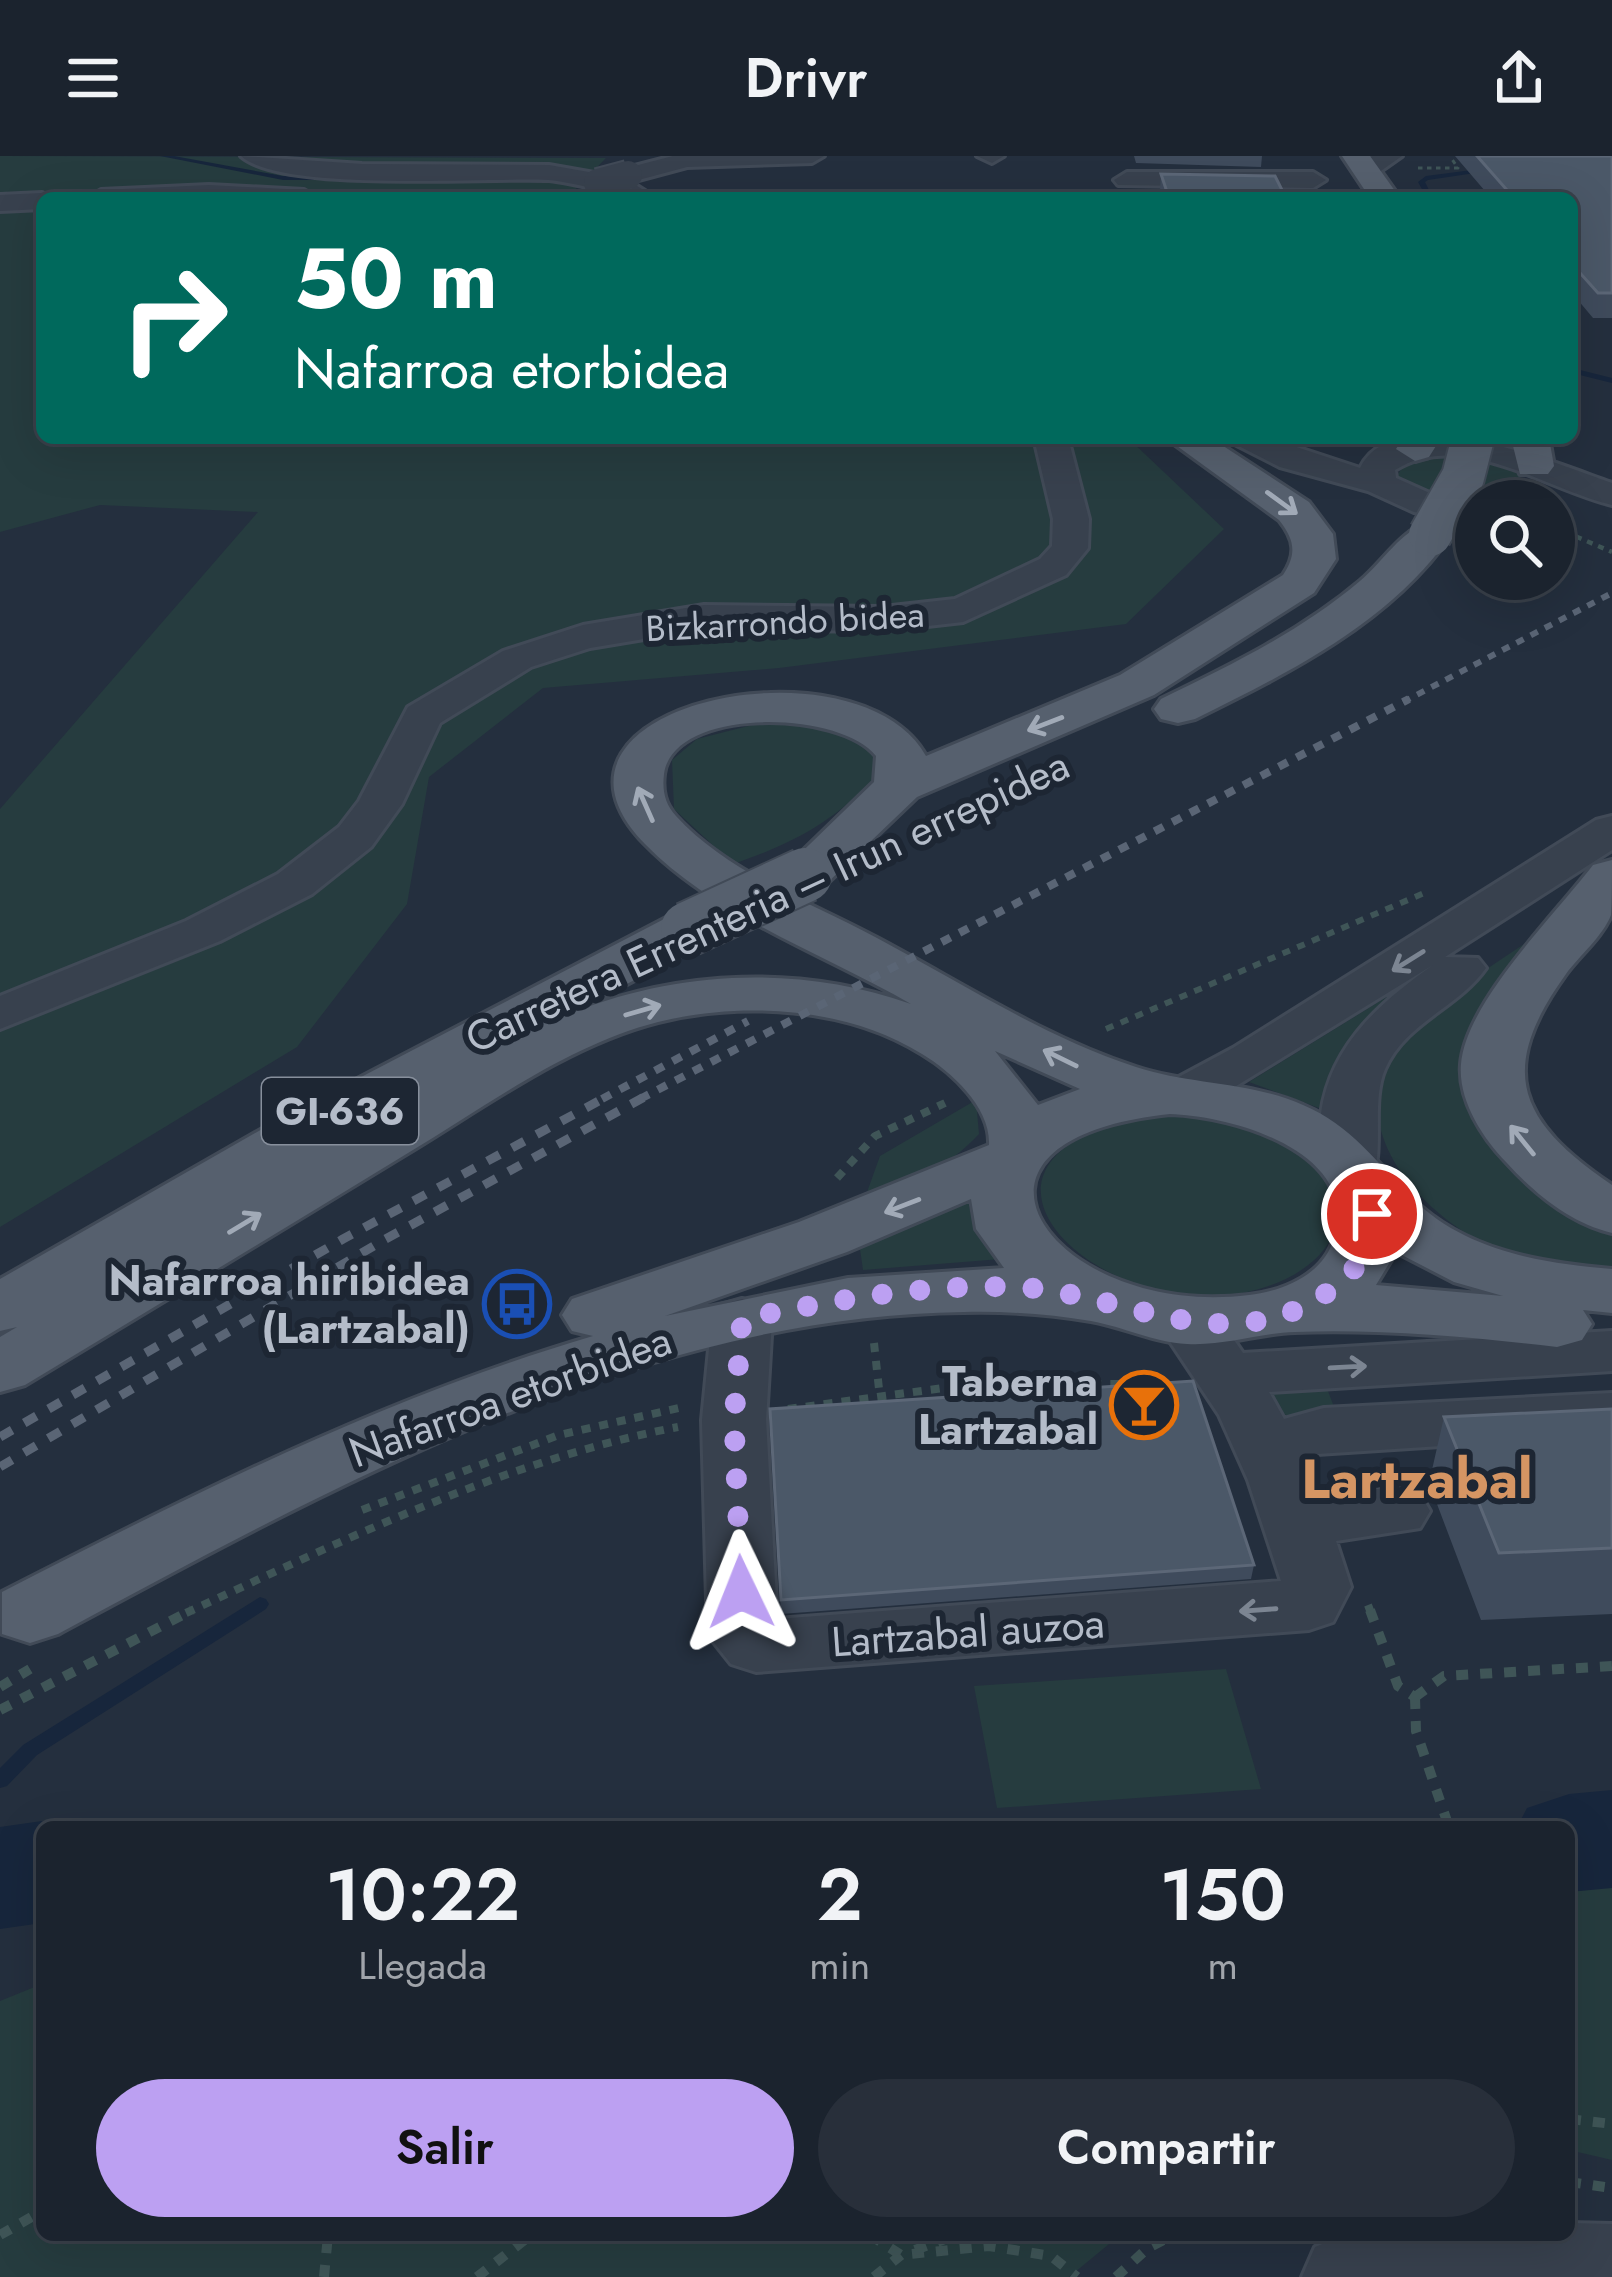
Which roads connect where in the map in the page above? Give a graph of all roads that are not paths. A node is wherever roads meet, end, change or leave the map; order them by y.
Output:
1 (253, 156) edge
2 (812, 156) edge
3 (1298, 156) edge
4 (1370, 161) edge
5 (1126, 178) edge
6 (1319, 189) edge
7 (588, 190) edge
8 (635, 192) edge
9 (1383, 192) edge
10 (36, 201) edge
11 (0, 203) edge
12 (1052, 444) edge
13 (1194, 444) edge
14 (1254, 444) edge
15 (1292, 444) edge
16 (1471, 444) edge
17 (1412, 447) edge
18 (1536, 469) edge
19 (1380, 484) junction
20 (1612, 495) edge
21 (1455, 508) edge
22 (899, 786) junction
23 (1612, 830) edge
24 (1612, 862) edge
25 (805, 875) junction
26 (1612, 876) edge
27 (0, 1014) edge
28 (1177, 1096) junction
29 (1016, 1150) junction
30 (1358, 1179) junction
31 (1612, 1213) edge
32 (1612, 1292) edge
33 (1094, 1300) junction
34 (0, 1310) edge
35 (1292, 1310) junction
36 (742, 1319) junction
37 (1612, 1331) edge
38 (1612, 1351) edge
39 (1198, 1360) junction
40 (0, 1368) edge
41 (1612, 1414) edge
42 (1290, 1500) junction
43 (1396, 1511) dead end
44 (23, 1637) edge
45 (1612, 2266) edge
46 (1348, 2277) edge

1 - 8 street
2 - 7 street, bridge
3 - 6 street
4 - 9 main road
5 - 6 street
10 - 11 street
12 - 27 street, Bizkarrondo bidea
13 -> 22 main road
14 - 19 street
15 - 17 street
16 - 25 main road, Carretera Errenteria – Irun errepidea / GI-636, bridge
17 - 18 street
17 - 19 street
18 - 20 street
19 - 21 street
22 - 25 main road
28 -> 22 main road
23 -> 28 street
24 - 30 street
25 - 34 main road, Carretera Errenteria – Irun errepidea / GI-636, bridge
31 -> 26 main road
28 - 29 main road
28 - 30 main road
29 - 33 main road
40 -> 29 main road
29 -> 44 main road, Nafarroa etorbidea
30 - 32 main road
30 - 35 main road
33 - 36 main road, Nafarroa etorbidea
33 - 39 main road
35 - 37 main road
35 - 39 main road
42 -> 36 street, Lartzabal auzoa
36 - 44 main road, Nafarroa etorbidea
39 -> 38 street
39 - 42 street, Lartzabal auzoa
41 - 42 street
42 - 43 street
45 - 46 street

